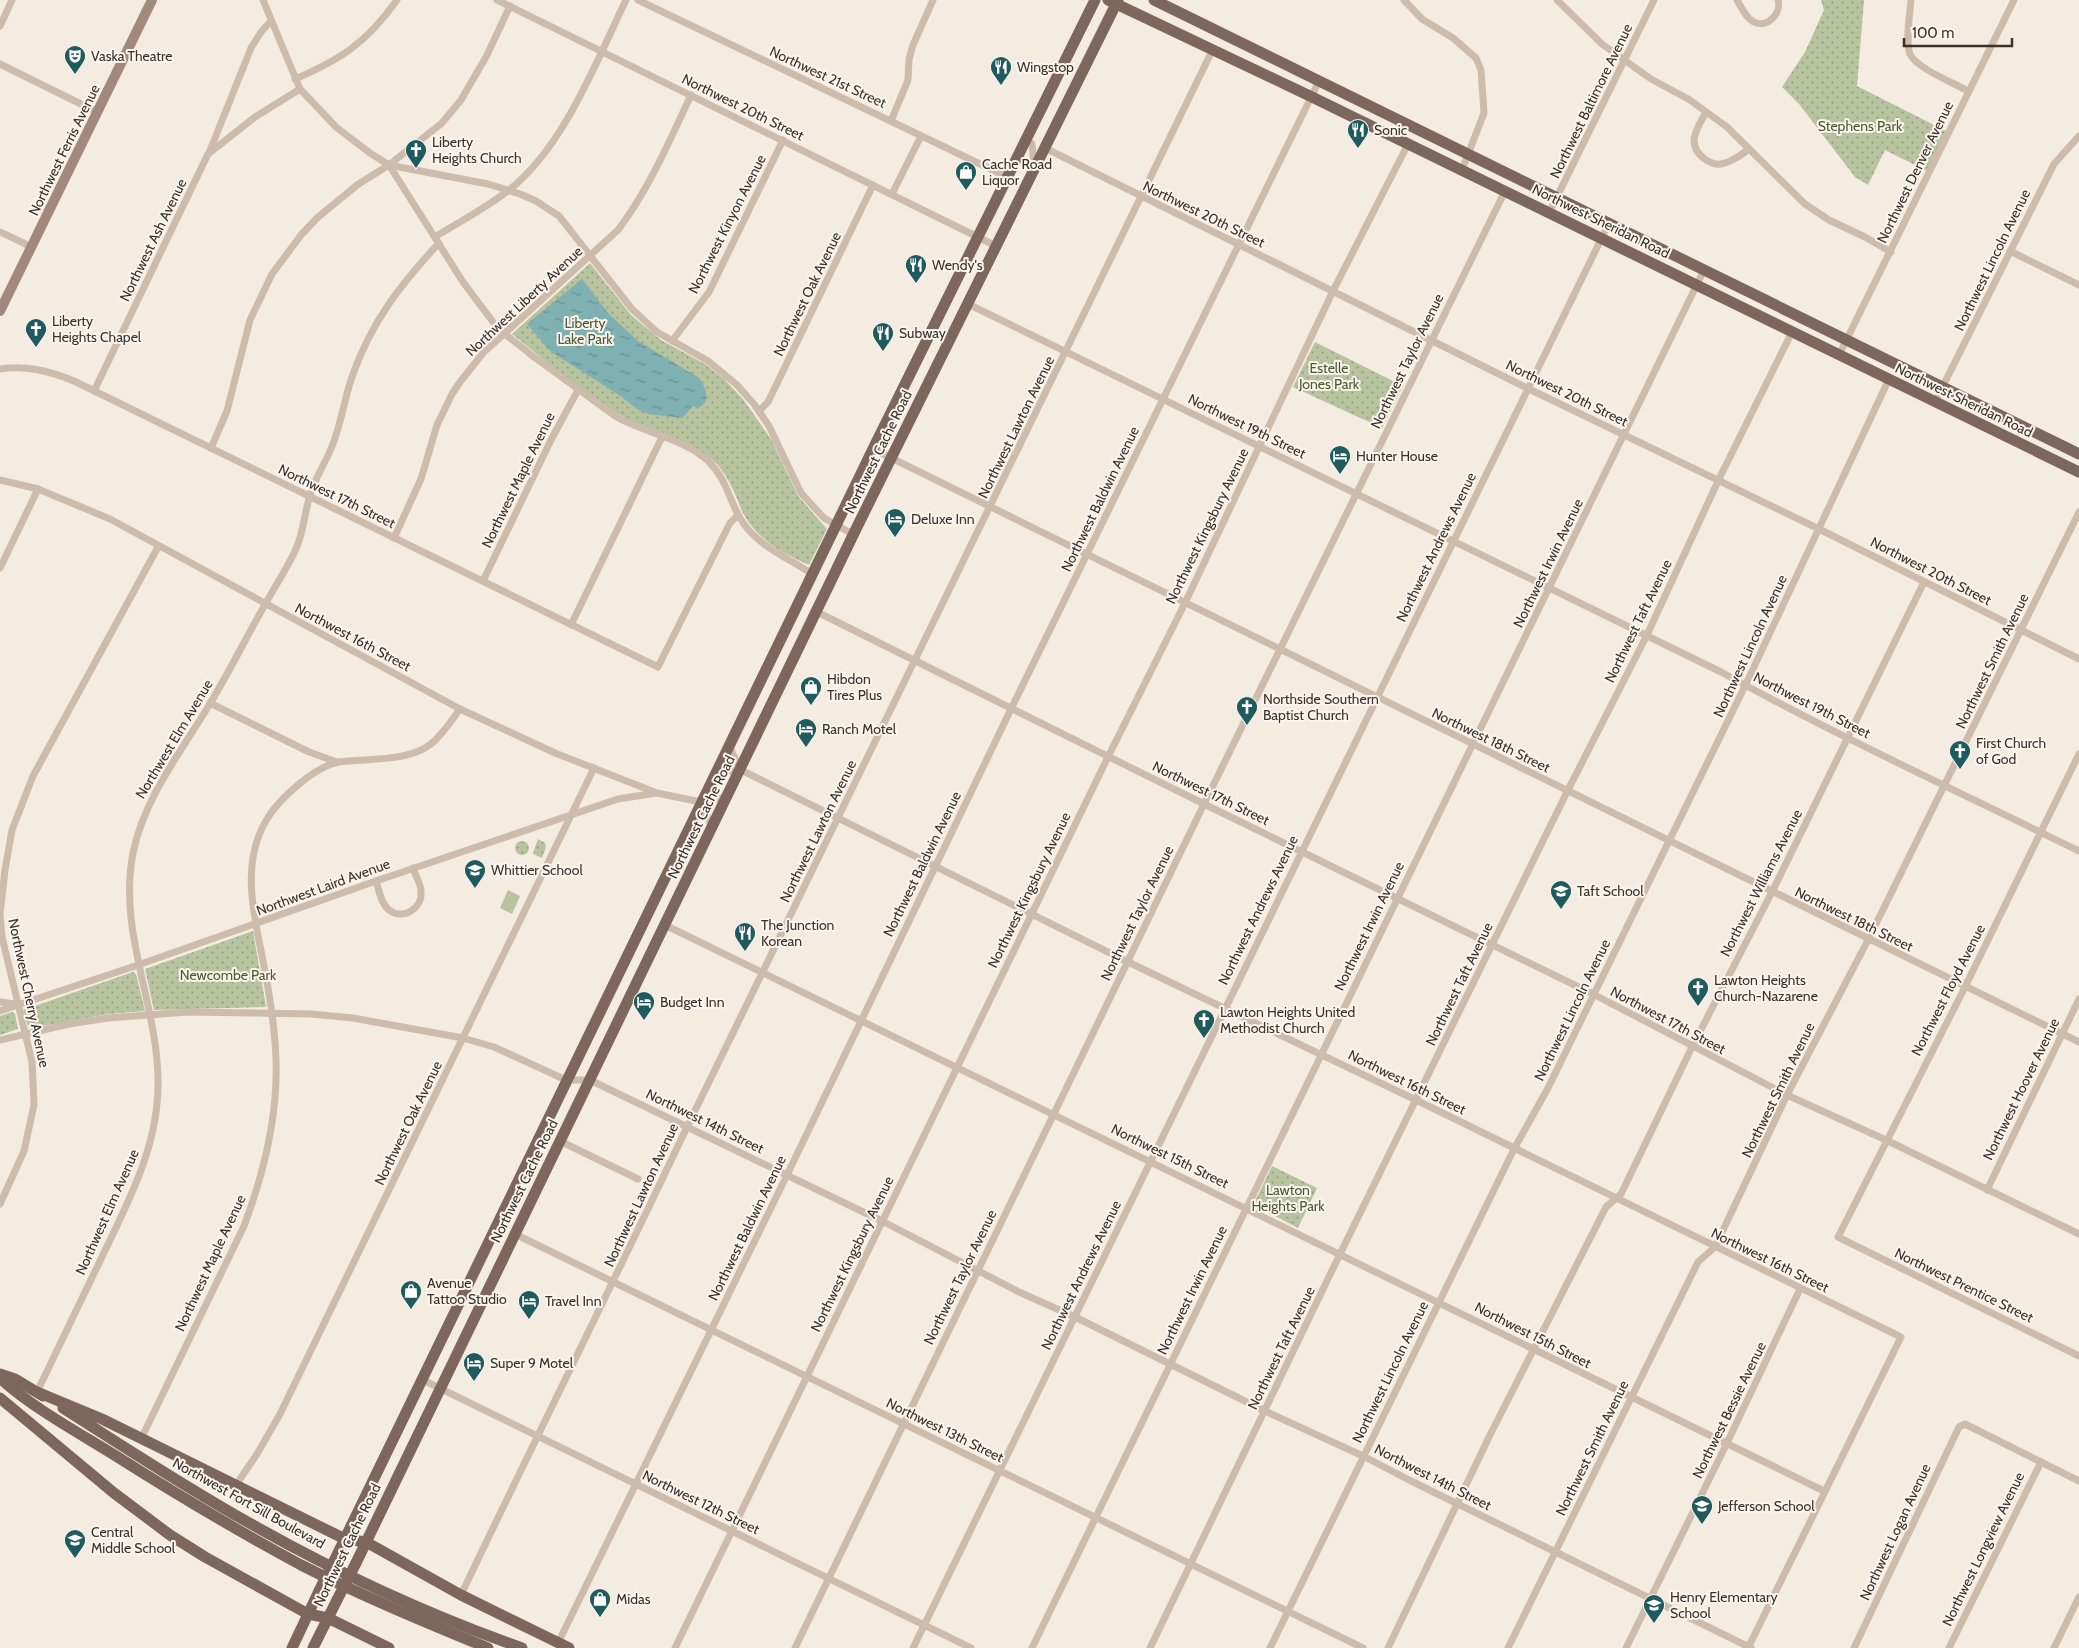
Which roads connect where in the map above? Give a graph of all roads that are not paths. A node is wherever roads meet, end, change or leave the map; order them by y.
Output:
1 (12, 0) edge
2 (152, 0) edge
3 (397, 0) edge
4 (498, 0) edge
5 (626, 0) edge
6 (638, 0) edge
7 (933, 0) edge
8 (1095, 0) edge
9 (1154, 0) edge
10 (1404, 0) edge
11 (1557, 0) edge
12 (1654, 0) edge
13 (1737, 0) edge
14 (1778, 0) edge
15 (1911, 0) edge
16 (2014, 0) edge
17 (266, 1) edge
18 (1114, 1) edge
19 (510, 6) junction
20 (271, 20) junction
21 (0, 26) edge
22 (601, 51) junction
23 (1212, 51) junction
24 (1625, 60) junction
25 (0, 64) edge
26 (295, 79) junction
27 (1320, 81) junction
28 (300, 89) junction
29 (1968, 91) junction
30 (691, 95) junction
31 (1312, 97) junction
32 (98, 112) junction
33 (1706, 112) junction
34 (891, 120) junction
35 (921, 136) junction
36 (2079, 136) edge
37 (1026, 139) junction
38 (783, 140) junction
39 (1408, 144) junction
40 (1045, 148) junction
41 (1749, 149) junction
42 (208, 154) junction
43 (1469, 154) junction
44 (389, 165) junction
45 (1034, 170) junction
46 (1462, 170) junction
47 (1007, 177) junction
48 (873, 185) junction
49 (508, 190) junction
50 (1504, 191) junction
51 (892, 194) junction
52 (1141, 197) junction
53 (1557, 198) junction
54 (1549, 213) junction
55 (1609, 223) junction
56 (0, 232) edge
57 (977, 236) junction
58 (1601, 238) junction
59 (437, 240) junction
60 (1240, 245) junction
61 (996, 246) junction
62 (32, 247) junction
63 (2010, 251) junction
64 (1891, 252) junction
65 (591, 256) junction
66 (1704, 270) junction
67 (1697, 285) junction
68 (2079, 285) edge
69 (1333, 291) junction
70 (968, 304) junction
71 (0, 311) edge
72 (1792, 332) junction
73 (505, 334) junction
74 (1432, 339) junction
75 (1846, 340) junction
76 (672, 341) junction
77 (1067, 351) junction
78 (1839, 355) junction
79 (0, 369) edge
80 (1889, 379) junction
81 (1528, 388) junction
82 (1943, 388) junction
83 (578, 390) junction
84 (94, 391) junction
85 (1164, 399) junction
86 (1935, 402) junction
87 (759, 411) junction
88 (1624, 434) junction
89 (662, 437) junction
90 (1259, 446) junction
91 (211, 448) junction
92 (873, 449) junction
93 (2079, 454) edge
94 (892, 458) junction
95 (2079, 472) edge
96 (1719, 479) junction
97 (0, 480) edge
98 (38, 489) junction
99 (1357, 494) junction
100 (309, 496) junction
101 (990, 507) junction
102 (2079, 512) edge
103 (738, 515) junction
104 (836, 526) junction
105 (1819, 529) junction
106 (854, 535) junction
107 (394, 538) junction
108 (1453, 541) junction
109 (158, 547) junction
110 (1086, 555) junction
111 (0, 568) edge
112 (812, 574) junction
113 (482, 581) junction
114 (1924, 582) junction
115 (1549, 588) junction
116 (1185, 603) junction
117 (266, 604) junction
118 (817, 612) junction
119 (572, 625) junction
120 (2020, 630) junction
121 (1646, 635) junction
122 (1281, 650) junction
123 (2079, 659) edge
124 (914, 661) junction
125 (1745, 686) junction
126 (1376, 697) junction
127 (210, 703) junction
128 (460, 708) junction
129 (1011, 709) junction
130 (1847, 737) junction
131 (1472, 744) junction
132 (729, 745) junction
133 (2079, 754) edge
134 (1108, 757) junction
135 (337, 762) junction
136 (594, 768) junction
137 (740, 770) junction
138 (716, 773) junction
139 (1945, 785) junction
140 (1567, 792) junction
141 (657, 793) junction
142 (727, 797) junction
143 (701, 802) junction
144 (1204, 804) junction
145 (570, 815) junction
146 (838, 818) junction
147 (712, 828) junction
148 (2041, 832) junction
149 (1669, 841) junction
150 (1301, 851) junction
151 (2079, 851) edge
152 (936, 866) junction
153 (413, 868) junction
154 (376, 881) junction
155 (1772, 892) junction
156 (1397, 899) junction
157 (1032, 914) junction
158 (256, 924) junction
159 (665, 925) junction
160 (1868, 940) junction
161 (1491, 945) junction
162 (1128, 962) junction
163 (138, 966) junction
164 (763, 973) junction
165 (1965, 987) junction
166 (1593, 994) junction
167 (2079, 999) edge
168 (0, 1002) edge
169 (19, 1005) junction
170 (1224, 1008) junction
171 (0, 1011) edge
172 (272, 1012) junction
173 (150, 1015) junction
174 (862, 1020) junction
175 (26, 1034) junction
176 (2062, 1034) junction
177 (463, 1038) junction
178 (0, 1040) edge
179 (2079, 1042) edge
180 (1692, 1047) junction
181 (1321, 1054) junction
182 (957, 1067) junction
183 (566, 1080) junction
184 (590, 1080) junction
185 (1787, 1095) junction
186 (1416, 1100) junction
187 (1054, 1114) junction
188 (687, 1127) junction
189 (1886, 1140) junction
190 (560, 1141) junction
191 (1514, 1149) junction
192 (1150, 1161) junction
193 (787, 1174) junction
194 (638, 1179) dead end
195 (1986, 1190) junction
196 (1616, 1198) junction
197 (0, 1204) edge
198 (1246, 1208) junction
199 (882, 1221) junction
200 (515, 1234) junction
201 (2079, 1234) edge
202 (1838, 1237) joint
203 (1715, 1248) junction
204 (1340, 1254) junction
205 (977, 1270) junction
206 (614, 1282) junction
207 (1800, 1289) junction
208 (1439, 1301) junction
209 (1075, 1317) junction
210 (711, 1330) junction
211 (1534, 1350) junction
212 (2079, 1356) edge
213 (1170, 1364) junction
214 (0, 1376) edge
215 (807, 1377) junction
216 (421, 1379) junction
217 (440, 1389) junction
218 (37, 1392) junction
219 (0, 1398) edge
220 (1631, 1398) junction
221 (1265, 1411) junction
222 (902, 1423) junction
223 (538, 1436) junction
224 (141, 1438) junction
225 (1727, 1443) junction
226 (1364, 1456) junction
227 (2041, 1462) junction
228 (1000, 1471) junction
229 (2079, 1482) edge
230 (236, 1485) junction
231 (637, 1485) junction
232 (1824, 1491) junction
233 (1456, 1503) junction
234 (1096, 1518) junction
235 (732, 1531) junction
236 (345, 1539) junction
237 (366, 1542) junction
238 (1554, 1552) junction
239 (1191, 1564) junction
240 (829, 1579) junction
241 (460, 1596) junction
242 (2079, 1597) edge
243 (1650, 1599) junction
244 (1288, 1611) junction
245 (308, 1614) junction
246 (328, 1618) junction
247 (924, 1625) junction
248 (564, 1645) edge
249 (292, 1648) edge
250 (313, 1648) edge
251 (389, 1648) edge
252 (488, 1648) edge
253 (522, 1648) edge
254 (675, 1648) edge
255 (795, 1648) edge
256 (913, 1648) edge
257 (971, 1648) edge
258 (1032, 1648) edge
259 (1150, 1648) edge
260 (1270, 1648) edge
261 (1363, 1648) edge
262 (1388, 1648) edge
263 (1508, 1648) edge
264 (1626, 1648) edge
265 (1749, 1648) edge
266 (1854, 1648) edge
267 (1949, 1648) edge
268 (2054, 1648) edge

1 - 21 street
2 - 32 main road, Northwest Ferris Avenue
3 - 26 street
4 - 19 street, Northwest 20th Street
5 - 22 street, Northwest Elm Avenue
6 - 34 street, Northwest 21st Street
7 - 34 street
8 - 37 main road, Northwest Cache Road
9 - 27 main road, Northwest Sheridan Road
10 - 43 street
11 - 24 street
12 - 24 street, Northwest Baltimore Avenue
13 - 14 street
15 - 29 street
16 - 29 street, Northwest Denver Avenue
17 - 20 street
18 - 23 main road, Northwest Sheridan Road
18 - 40 main road, Northwest Cache Road
19 - 22 street, Northwest 20th Street
19 - 44 street
20 - 26 street
20 - 42 street, Northwest Ash Avenue
22 - 30 street, Northwest 20th Street
22 - 49 street, Northwest Elm Avenue
23 - 31 main road, Northwest Sheridan Road
23 - 52 street, Northwest Lawton Avenue
24 - 33 street
24 - 53 street, Northwest Baltimore Avenue
25 - 32 street
26 - 28 street
27 - 31 street, Northwest Baldwin Avenue
27 - 43 main road, Northwest Sheridan Road
28 - 42 street, Northwest Ash Avenue
28 - 44 street
29 - 64 street, Northwest Denver Avenue
30 - 38 street, Northwest 20th Street
30 - 65 street, Northwest Liberty Avenue
31 - 39 main road, Northwest Sheridan Road
31 - 60 street, Northwest Baldwin Avenue
32 - 62 main road, Northwest Ferris Avenue
33 - 41 street
33 - 41 street
34 - 35 street, Northwest 21st Street
35 - 47 street, Northwest 21st Street
35 - 51 street
36 - 63 street, Northwest Lincoln Avenue
37 - 45 street
37 - 47 main road, Northwest Cache Road
38 - 48 street, Northwest 20th Street
38 - 76 street, Northwest Kinyon Avenue
39 - 46 main road, Northwest Sheridan Road
39 - 69 street, Northwest Kingsbury Avenue
40 - 45 main road, Northwest Cache Road
40 - 52 street, Northwest 20th Street
41 - 64 street
42 - 84 street, Northwest Ash Avenue
43 - 46 street
43 - 53 main road, Northwest Sheridan Road
44 - 49 street
44 - 59 street
44 - 91 street
45 - 61 main road, Northwest Cache Road
46 - 50 main road, Northwest Sheridan Road
47 - 57 main road, Northwest Cache Road
48 - 51 street, Northwest 20th Street
48 - 87 street, Northwest Oak Avenue
49 - 59 street, Northwest Elm Avenue
49 - 65 street
50 - 54 main road, Northwest Sheridan Road
50 - 74 street, Northwest Taylor Avenue
51 - 57 street, Northwest 20th Street
52 - 60 street, Northwest 20th Street
52 - 77 street, Northwest Lawton Avenue
53 - 54 street, Northwest Baltimore Avenue
53 - 55 main road, Northwest Sheridan Road
54 - 58 main road, Northwest Sheridan Road
55 - 58 street, Northwest Andrews Avenue
55 - 66 main road, Northwest Sheridan Road
56 - 62 street
57 - 61 street, Northwest 20th Street
57 - 92 main road, Northwest Cache Road
58 - 67 main road, Northwest Sheridan Road
58 - 81 street, Northwest Andrews Avenue
59 - 73 street
59 - 100 street, Northwest Elm Avenue
60 - 69 street, Northwest 20th Street
60 - 85 street, Northwest Baldwin Avenue
61 - 70 main road, Northwest Cache Road
62 - 71 main road, Northwest Ferris Avenue
63 - 68 street
63 - 82 street, Northwest Lincoln Avenue
64 - 75 street, Northwest Denver Avenue
65 - 73 street, Northwest Liberty Avenue
65 - 76 street
66 - 67 street, Northwest Irwin Avenue
66 - 75 main road, Northwest Sheridan Road
67 - 72 main road, Northwest Sheridan Road
67 - 88 street, Northwest Irwin Avenue
69 - 74 street, Northwest 20th Street
69 - 90 street, Northwest Kingsbury Avenue
70 - 77 street, Northwest 19th Street
70 - 94 main road, Northwest Cache Road
72 - 78 main road, Northwest Sheridan Road
72 - 96 street, Northwest Taft Avenue
73 - 83 street
73 - 107 street, Northwest Liberty Avenue
74 - 81 street, Northwest 20th Street
74 - 99 street, Northwest Taylor Avenue
75 - 78 street, Northwest Denver Avenue
75 - 82 main road, Northwest Sheridan Road
76 - 87 street
77 - 85 street, Northwest 19th Street
77 - 101 street, Northwest Lawton Avenue
78 - 80 main road, Northwest Sheridan Road
79 - 84 street, Northwest 17th Street
80 - 86 main road, Northwest Sheridan Road
80 - 105 street, Northwest Lincoln Avenue
81 - 88 street, Northwest 20th Street
81 - 108 street, Northwest Andrews Avenue
82 - 86 street, Northwest Lincoln Avenue
82 - 93 main road, Northwest Sheridan Road
83 - 89 street
83 - 113 street, Northwest Maple Avenue
84 - 91 street, Northwest 17th Street
85 - 90 street, Northwest 19th Street
85 - 110 street, Northwest Baldwin Avenue
86 - 95 main road, Northwest Sheridan Road
87 - 104 street
88 - 96 street, Northwest 20th Street
88 - 115 street, Northwest Irwin Avenue
89 - 103 street
89 - 119 street
90 - 99 street, Northwest 19th Street
90 - 116 street, Northwest Kingsbury Avenue
91 - 100 street, Northwest 17th Street
92 - 94 street, Northwest 18th Street
92 - 104 main road, Northwest Cache Road
94 - 101 street, Northwest 18th Street
94 - 106 main road, Northwest Cache Road
96 - 105 street, Northwest 20th Street
96 - 121 street, Northwest Taft Avenue
97 - 98 street, Northwest 16th Street
98 - 109 street, Northwest 16th Street
98 - 111 street
99 - 108 street, Northwest 19th Street
99 - 122 street, Northwest Taylor Avenue
100 - 107 street, Northwest 17th Street
100 - 117 street, Northwest Elm Avenue
101 - 110 street, Northwest 18th Street
101 - 124 street, Northwest Lawton Avenue
102 - 120 street, Northwest Smith Avenue
103 - 112 street
103 - 119 street, Northwest 17th Street
104 - 106 street
104 - 112 main road, Northwest Cache Road
105 - 114 street, Northwest 20th Street
105 - 125 street, Northwest Lincoln Avenue
106 - 118 main road, Northwest Cache Road
107 - 113 street, Northwest 17th Street
108 - 115 street, Northwest 19th Street
108 - 126 street, Northwest Andrews Avenue
109 - 117 street, Northwest 16th Street
109 - 169 street, Northwest Cherry Avenue
110 - 116 street, Northwest 18th Street
110 - 129 street, Northwest Baldwin Avenue
112 - 132 main road, Northwest Cache Road
113 - 119 street, Northwest 17th Street
114 - 120 street, Northwest 20th Street
114 - 130 street, Northwest Williams Avenue
115 - 121 street, Northwest 19th Street
115 - 131 street, Northwest Irwin Avenue
116 - 122 street, Northwest 18th Street
116 - 134 street, Northwest Kingsbury Avenue
117 - 127 street, Northwest Elm Avenue
117 - 128 street, Northwest 16th Street
118 - 124 street, Northwest 17th Street
118 - 137 main road, Northwest Cache Road
120 - 123 street, Northwest 20th Street
120 - 139 street, Northwest Smith Avenue
121 - 125 street, Northwest 19th Street
121 - 140 street, Northwest Taft Avenue
122 - 126 street, Northwest 18th Street
122 - 144 street, Northwest Taylor Avenue
124 - 129 street, Northwest 17th Street
124 - 146 street, Northwest Lawton Avenue
125 - 130 street, Northwest 19th Street
125 - 149 street, Northwest Lincoln Avenue
126 - 131 street, Northwest 18th Street
126 - 150 street, Northwest Andrews Avenue
127 - 135 street
127 - 163 street, Northwest Elm Avenue
128 - 135 street, Northwest Maple Avenue
128 - 136 street, Northwest 16th Street
129 - 134 street, Northwest 17th Street
129 - 152 street, Northwest Baldwin Avenue
130 - 139 street, Northwest 19th Street
130 - 155 street, Northwest Williams Avenue
131 - 140 street, Northwest 18th Street
131 - 156 street, Northwest Irwin Avenue
132 - 137 street
132 - 138 main road, Northwest Cache Road
133 - 148 street, Northwest Floyd Avenue
134 - 144 street, Northwest 17th Street
134 - 157 street, Northwest Kingsbury Avenue
135 - 158 street, Northwest Maple Avenue
136 - 141 street, Northwest 16th Street
136 - 145 street, Northwest Oak Avenue
137 - 138 street
137 - 142 main road, Northwest Cache Road
137 - 146 street, Northwest 16th Street
138 - 143 main road, Northwest Cache Road
139 - 148 street, Northwest 19th Street
139 - 160 street, Northwest Smith Avenue
140 - 149 street, Northwest 18th Street
140 - 161 street, Northwest Taft Avenue
141 - 143 street, Northwest 16th Street
141 - 145 street, Northwest Laird Avenue
142 - 143 street, Northwest 16th Street
142 - 147 main road, Northwest Cache Road
143 - 147 street
143 - 183 main road, Northwest Cache Road
144 - 150 street, Northwest 17th Street
144 - 162 street, Northwest Taylor Avenue
145 - 153 street, Northwest Laird Avenue
145 - 177 street, Northwest Oak Avenue
146 - 152 street, Northwest 16th Street
146 - 164 street, Northwest Lawton Avenue
147 - 159 main road, Northwest Cache Road
148 - 151 street, Northwest 19th Street
148 - 165 street, Northwest Floyd Avenue
149 - 155 street, Northwest 18th Street
149 - 166 street, Northwest Lincoln Avenue
150 - 156 street, Northwest 17th Street
150 - 170 street, Northwest Andrews Avenue
152 - 157 street, Northwest 16th Street
152 - 174 street, Northwest Baldwin Avenue
153 - 154 street, Northwest Laird Avenue
153 - 154 street
154 - 158 street, Northwest Laird Avenue
155 - 160 street, Northwest 18th Street
155 - 180 street, Northwest Williams Avenue
156 - 161 street, Northwest 17th Street
156 - 181 street, Northwest Irwin Avenue
157 - 162 street, Northwest 16th Street
157 - 182 street, Northwest Kingsbury Avenue
158 - 163 street, Northwest Laird Avenue
158 - 172 street, Northwest Maple Avenue
159 - 164 street, Northwest 15th Street
159 - 184 main road, Northwest Cache Road
160 - 165 street, Northwest 18th Street
160 - 185 street, Northwest Smith Avenue
161 - 166 street, Northwest 17th Street
161 - 186 street, Northwest Taft Avenue
162 - 170 street, Northwest 16th Street
162 - 187 street, Northwest Taylor Avenue
163 - 169 street, Northwest Laird Avenue
163 - 173 street, Northwest Elm Avenue
164 - 174 street, Northwest 15th Street
164 - 188 street, Northwest Lawton Avenue
165 - 176 street, Northwest 18th Street
165 - 189 street, Northwest Floyd Avenue
166 - 180 street, Northwest 17th Street
166 - 191 street, Northwest Lincoln Avenue
167 - 176 street, Northwest Hoover Avenue
168 - 169 street
169 - 171 street, Northwest Laird Avenue
169 - 175 street, Northwest Cherry Avenue
170 - 181 street, Northwest 16th Street
170 - 192 street, Northwest Andrews Avenue
172 - 173 street
172 - 177 street
172 - 224 street, Northwest Maple Avenue
173 - 175 street
173 - 218 street, Northwest Elm Avenue
174 - 182 street, Northwest 15th Street
174 - 193 street, Northwest Baldwin Avenue
175 - 178 street
175 - 197 street, Northwest Cherry Avenue
176 - 179 street, Northwest 18th Street
176 - 195 street, Northwest Hoover Avenue
177 - 183 street
177 - 230 street, Northwest Oak Avenue
180 - 185 street, Northwest 17th Street
180 - 196 street, Northwest Williams Avenue
181 - 186 street, Northwest 16th Street
181 - 198 street, Northwest Irwin Avenue
182 - 187 street, Northwest 15th Street
182 - 199 street, Northwest Kingsbury Avenue
183 - 184 street
183 - 216 main road, Northwest Cache Road
184 - 188 street, Northwest 14th Street
184 - 190 main road, Northwest Cache Road
185 - 189 street, Northwest 17th Street
185 - 203 street, Northwest Smith Avenue
186 - 191 street, Northwest 16th Street
186 - 204 street, Northwest Taft Avenue
187 - 192 street, Northwest 15th Street
187 - 205 street, Northwest Taylor Avenue
188 - 193 street, Northwest 14th Street
188 - 206 street, Northwest Lawton Avenue
189 - 195 street, Northwest 17th Street
189 - 202 street, Northwest Floyd Avenue
190 - 194 street
190 - 200 main road, Northwest Cache Road
191 - 196 street, Northwest 16th Street
191 - 208 street, Northwest Lincoln Avenue
192 - 198 street, Northwest 15th Street
192 - 209 street, Northwest Andrews Avenue
193 - 199 street, Northwest 14th Street
193 - 210 street, Northwest Baldwin Avenue
195 - 201 street, Northwest 17th Street
196 - 203 street, Northwest 16th Street
196 - 211 street, Northwest Williams Avenue
198 - 204 street, Northwest 15th Street
198 - 213 street, Northwest Irwin Avenue
199 - 205 street, Northwest 14th Street
199 - 215 street, Northwest Kingsbury Avenue
200 - 206 street, Northwest 13th Street
200 - 217 main road, Northwest Cache Road
202 - 212 street, Northwest Prentice Street
203 - 207 street, Northwest 16th Street
203 - 220 street, Northwest Smith Avenue
204 - 208 street, Northwest 15th Street
204 - 221 street, Northwest Taft Avenue
205 - 209 street, Northwest 14th Street
205 - 222 street, Northwest Taylor Avenue
206 - 210 street, Northwest 13th Street
206 - 223 street, Northwest Lawton Avenue
207 - 225 street, Northwest Bessie Avenue
207 - 232 street, Northwest 16th Street
208 - 211 street, Northwest 15th Street
208 - 226 street, Northwest Lincoln Avenue
209 - 213 street, Northwest 14th Street
209 - 228 street, Northwest Andrews Avenue
210 - 215 street, Northwest 13th Street
210 - 231 street, Northwest Baldwin Avenue
211 - 220 street, Northwest 15th Street
211 - 233 street, Northwest Williams Avenue
213 - 221 street, Northwest 14th Street
213 - 234 street, Northwest Irwin Avenue
214 - 218 main road, Northwest Fort Sill Boulevard
214 - 252 main road, Northwest Fort Sill Boulevard
215 - 222 street, Northwest 13th Street
215 - 235 street, Northwest Kingsbury Avenue
216 - 217 street, Northwest 12th Street
216 - 236 main road, Northwest Cache Road
217 - 223 street, Northwest 12th Street
217 - 237 main road, Northwest Cache Road
218 - 224 main road
218 - 253 main road, Northwest Fort Sill Boulevard
219 - 245 main road
220 - 225 street, Northwest 15th Street
220 - 238 street, Northwest Smith Avenue
221 - 226 street, Northwest 14th Street
221 - 239 street, Northwest Taft Avenue
222 - 228 street, Northwest 13th Street
222 - 240 street, Northwest Taylor Avenue
223 - 231 street, Northwest 12th Street
223 - 241 street, Northwest Lawton Avenue
224 - 230 main road
225 - 232 street, Northwest 15th Street
225 - 243 street, Northwest Bessie Avenue
226 - 233 street, Northwest 14th Street
226 - 244 street, Northwest Lincoln Avenue
227 - 229 street
227 - 266 street, Northwest Logan Avenue
227 - 267 street, Northwest Longview Avenue
228 - 234 street, Northwest 13th Street
228 - 247 street, Northwest Andrews Avenue
230 - 236 main road
231 - 235 street, Northwest 12th Street
231 - 248 street, Northwest Baldwin Avenue
232 - 265 street
233 - 238 street, Northwest 14th Street
233 - 262 street, Northwest Williams Avenue
234 - 239 street, Northwest 13th Street
234 - 258 street, Northwest Irwin Avenue
235 - 240 street, Northwest 12th Street
235 - 254 street, Northwest Kingsbury Avenue
236 - 237 main road
236 - 245 main road, Northwest Cache Road, bridge
237 - 241 main road
237 - 246 main road, Northwest Cache Road, bridge
238 - 243 street, Northwest 14th Street
238 - 263 street, Northwest Smith Avenue
239 - 244 street, Northwest 13th Street
239 - 259 street, Northwest Taft Avenue
240 - 247 street, Northwest 12th Street
240 - 255 street, Northwest Taylor Avenue
241 - 248 main road
242 - 268 street
243 - 264 street, Northwest Bessie Avenue
243 - 265 street, Northwest 14th Street
244 - 260 street, Northwest Lincoln Avenue
244 - 261 street, Northwest 13th Street
245 - 246 main road
245 - 249 main road, Northwest Cache Road
246 - 250 main road, Northwest Cache Road
246 - 251 main road
247 - 256 street, Northwest Andrews Avenue
247 - 257 street, Northwest 12th Street

